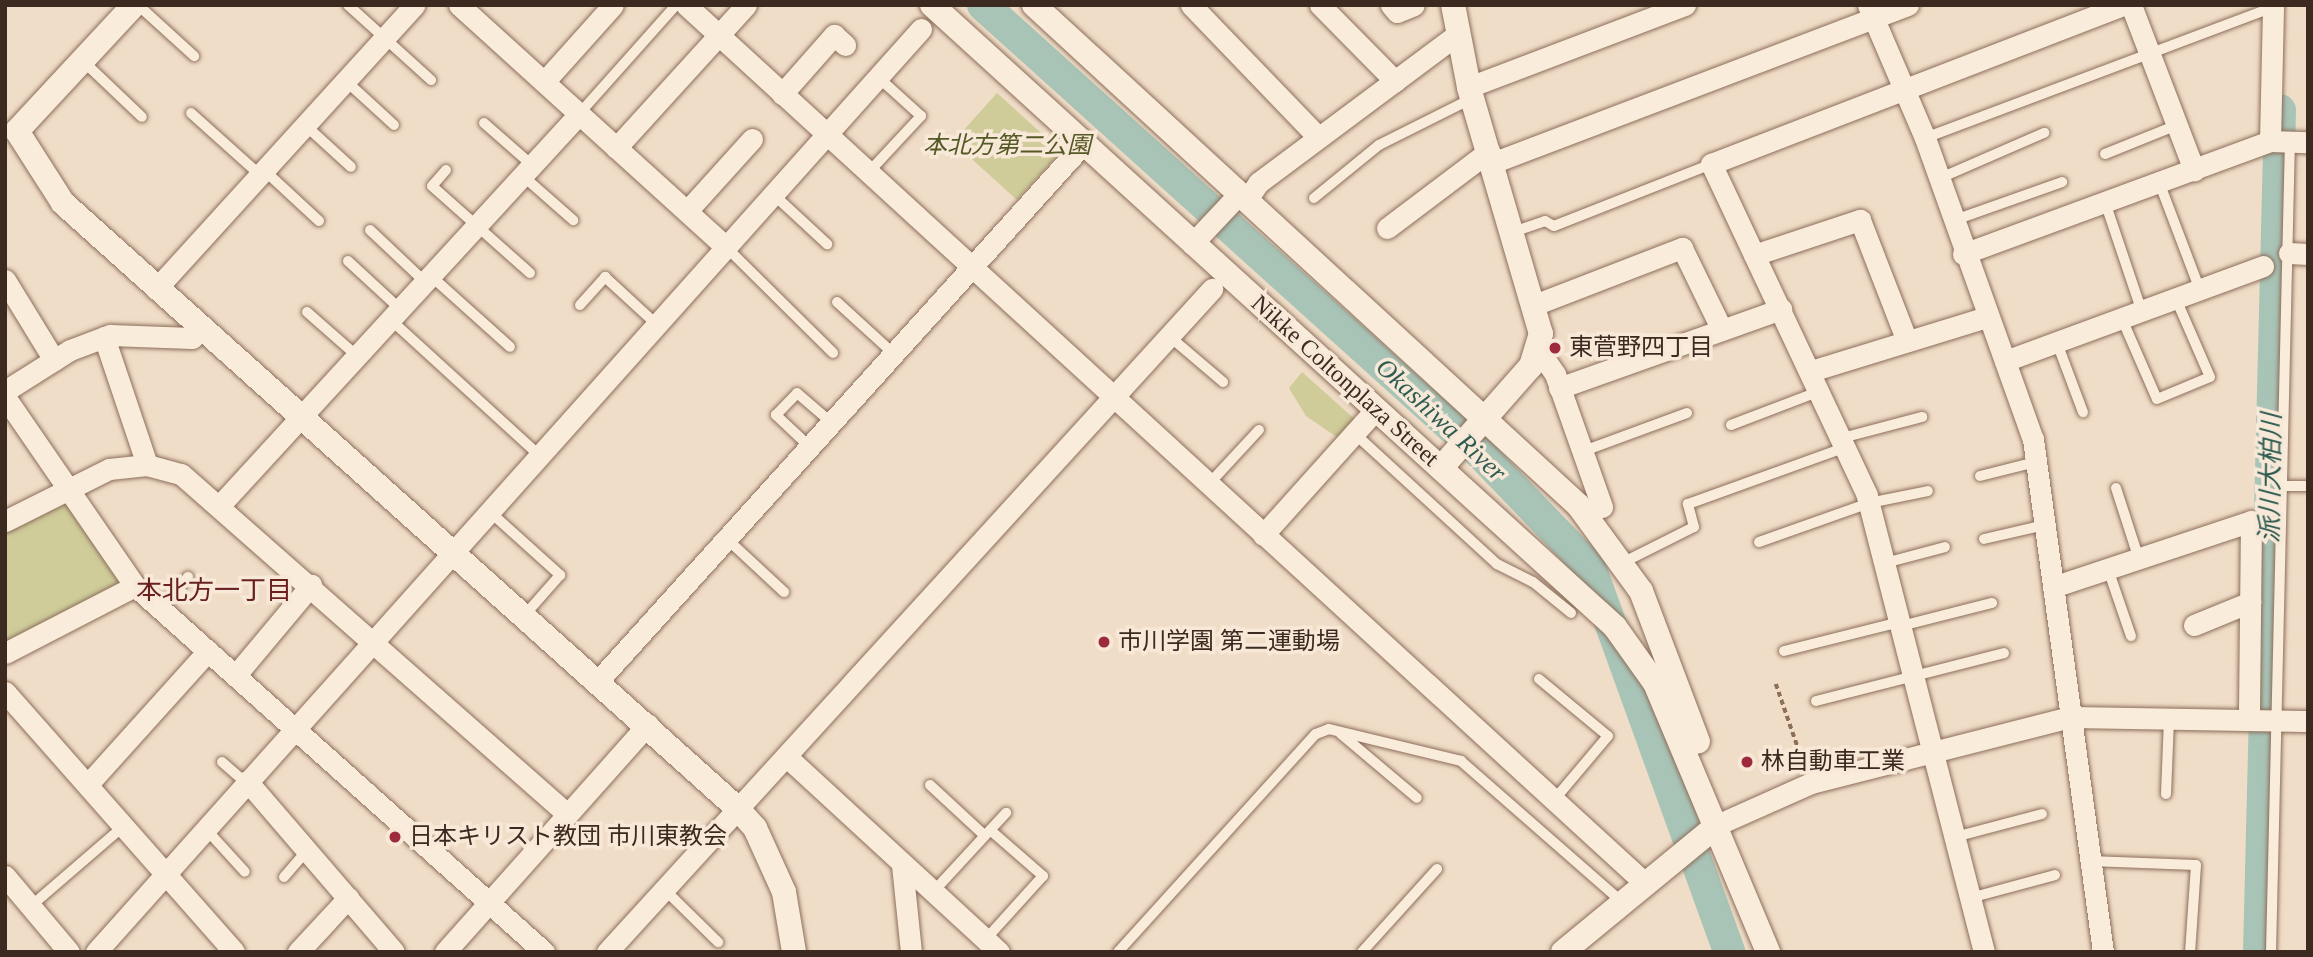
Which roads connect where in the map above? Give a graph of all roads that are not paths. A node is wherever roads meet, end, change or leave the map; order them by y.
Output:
1 (136, 5) edge
2 (348, 5) edge
3 (414, 5) edge
4 (459, 5) edge
5 (614, 5) edge
6 (676, 5) edge
7 (686, 5) edge
8 (746, 5) edge
9 (932, 5) edge
10 (1034, 5) edge
11 (1191, 5) edge
12 (1320, 5) edge
13 (1391, 5) edge
14 (1414, 5) edge
15 (1453, 5) edge
16 (1685, 5) edge
17 (1908, 5) edge
18 (2124, 5) edge
19 (2131, 5) edge
20 (2273, 6) edge
21 (1871, 12) edge
22 (921, 29) dead end
23 (1458, 33) junction
24 (719, 35) junction
25 (382, 39) junction
26 (845, 45) dead end
27 (2150, 54) junction
28 (194, 55) dead end
29 (83, 61) junction
30 (879, 78) junction
31 (346, 80) junction
32 (431, 80) dead end
33 (1395, 81) junction
34 (544, 82) junction
35 (1906, 90) junction
36 (1471, 93) junction
37 (782, 94) junction
38 (191, 113) dead end
39 (579, 114) junction
40 (142, 117) dead end
41 (484, 123) dead end
42 (305, 125) junction
43 (394, 125) dead end
44 (2177, 125) junction
45 (824, 132) junction
46 (2044, 132) dead end
47 (11, 134) edge
48 (1318, 137) junction
49 (1925, 138) junction
50 (752, 139) dead end
51 (2290, 141) edge
52 (1083, 144) junction
53 (617, 148) junction
54 (2105, 154) dead end
55 (1491, 157) junction
56 (1711, 164) junction
57 (351, 167) dead end
58 (446, 170) dead end
59 (527, 170) junction
60 (2194, 170) junction
61 (262, 173) junction
62 (868, 173) junction
63 (1938, 179) junction
64 (2062, 182) dead end
65 (2159, 182) junction
66 (770, 192) junction
67 (1242, 197) junction
68 (1314, 198) dead end
69 (2105, 202) junction
70 (687, 211) junction
71 (319, 220) dead end
72 (573, 220) dead end
73 (1952, 221) junction
74 (476, 225) junction
75 (1387, 228) dead end
76 (370, 230) dead end
77 (1513, 232) junction
78 (723, 244) junction
79 (827, 244) dead end
80 (1192, 244) junction
81 (2299, 253) edge
82 (1964, 254) junction
83 (1754, 255) junction
84 (348, 261) dead end
85 (2263, 266) dead end
86 (972, 270) junction
87 (530, 273) dead end
88 (428, 279) junction
89 (5, 281) edge
90 (156, 289) junction
91 (1212, 289) dead end
92 (2200, 290) junction
93 (2175, 299) junction
94 (837, 302) dead end
95 (579, 305) dead end
96 (1534, 305) junction
97 (1781, 309) junction
98 (307, 312) dead end
99 (395, 314) junction
100 (2132, 316) junction
101 (1986, 317) junction
102 (654, 322) junction
103 (200, 330) junction
104 (1722, 330) junction
105 (1169, 336) junction
106 (104, 337) junction
107 (1907, 341) junction
108 (2057, 342) junction
109 (510, 347) dead end
110 (1539, 351) junction
111 (833, 354) dead end
112 (894, 355) junction
113 (357, 356) junction
114 (54, 360) junction
115 (2005, 362) junction
116 (1811, 370) junction
117 (1223, 382) dead end
118 (1559, 388) junction
119 (5, 391) edge
120 (1820, 391) junction
121 (5, 397) edge
122 (1113, 399) junction
123 (1375, 410) junction
124 (2083, 412) dead end
125 (1687, 413) dead end
126 (1922, 417) dead end
127 (300, 418) junction
128 (832, 423) junction
129 (1479, 424) junction
130 (1731, 425) dead end
131 (1259, 430) dead end
132 (1354, 433) junction
133 (1844, 443) junction
134 (810, 447) junction
135 (1581, 452) junction
136 (538, 454) junction
137 (2036, 462) junction
138 (1444, 463) junction
139 (147, 465) junction
140 (1980, 476) dead end
141 (1208, 485) junction
142 (2283, 486) junction
143 (2308, 486) edge
144 (68, 488) junction
145 (2116, 488) dead end
146 (1928, 491) dead end
147 (1869, 503) junction
148 (221, 504) junction
149 (1602, 507) dead end
150 (488, 510) junction
151 (5, 521) edge
152 (2045, 525) junction
153 (1263, 535) junction
154 (727, 539) junction
155 (1984, 539) dead end
156 (1759, 542) dead end
157 (1945, 547) dead end
158 (450, 552) junction
159 (2139, 559) junction
160 (1624, 562) junction
161 (1885, 563) junction
162 (2108, 569) junction
163 (188, 577) dead end
164 (311, 585) junction
165 (135, 586) junction
166 (2053, 587) junction
167 (784, 592) dead end
168 (2250, 602) junction
169 (1992, 603) dead end
170 (161, 609) junction
171 (1571, 613) dead end
172 (524, 616) junction
173 (1901, 624) junction
174 (2194, 625) dead end
175 (2131, 636) dead end
176 (372, 640) junction
177 (1784, 650) dead end
178 (208, 651) junction
179 (5, 653) edge
180 (2004, 653) dead end
181 (1914, 675) junction
182 (235, 676) junction
183 (1539, 679) dead end
184 (598, 681) junction
185 (5, 692) edge
186 (1816, 701) dead end
187 (2069, 717) junction
188 (2169, 719) junction
189 (2250, 720) junction
190 (2277, 720) junction
191 (2308, 721) edge
192 (648, 724) junction
193 (293, 729) junction
194 (1339, 732) junction
195 (1933, 750) junction
196 (787, 757) junction
197 (222, 762) dead end
198 (246, 782) junction
199 (89, 783) junction
200 (930, 785) dead end
201 (1706, 794) junction
202 (2166, 794) dead end
203 (1417, 798) dead end
204 (1554, 800) junction
205 (737, 808) junction
206 (1006, 813) dead end
207 (568, 814) junction
208 (2042, 814) dead end
209 (125, 825) junction
210 (205, 828) junction
211 (1711, 830) junction
212 (987, 832) junction
213 (1955, 837) junction
214 (307, 851) junction
215 (2090, 861) junction
216 (902, 865) junction
217 (1437, 869) dead end
218 (166, 872) junction
219 (245, 872) dead end
220 (2055, 875) dead end
221 (5, 876) edge
222 (284, 877) dead end
223 (1645, 883) junction
224 (664, 889) junction
225 (933, 892) junction
226 (348, 898) junction
227 (1970, 898) junction
228 (1622, 902) junction
229 (488, 904) junction
230 (31, 906) junction
231 (718, 942) dead end
232 (993, 946) edge
233 (69, 952) edge
234 (96, 952) edge
235 (234, 952) edge
236 (298, 952) edge
237 (394, 952) edge
238 (446, 952) edge
239 (544, 952) edge
240 (607, 952) edge
241 (794, 952) edge
242 (911, 952) edge
243 (1118, 952) edge
244 (1363, 952) edge
245 (1563, 952) edge
246 (1768, 952) edge
247 (1984, 952) edge
248 (2103, 952) edge
249 (2190, 952) edge
250 (2271, 952) edge

1 - 28 lane
1 - 29 street
2 - 25 lane
3 - 25 street
4 - 34 street
5 - 34 street
6 - 39 lane
7 - 24 street
8 - 24 street
9 - 52 street, Nikke Coltonplaza Street
10 - 67 street, Nikke Coltonplaza Street
11 - 48 street
12 - 33 street
13 - 14 street
15 - 23 street
16 - 36 street
17 - 21 street
18 - 35 street
19 - 27 street
20 - 27 lane
20 - 51 street
21 - 35 street
21 - 55 street
22 - 30 street
23 - 33 street
23 - 36 street
24 - 37 street
24 - 53 street
25 - 31 street
25 - 32 lane
26 - 37 street
27 - 44 street
27 - 49 lane
29 - 40 lane
29 - 47 street
30 - 45 street
30 - 62 lane
31 - 42 street
31 - 43 lane
33 - 48 street
34 - 39 street
35 - 49 street
35 - 56 street
36 - 55 street
36 - 68 lane
37 - 45 street
38 - 61 lane
39 - 53 street
39 - 59 street
41 - 59 lane
42 - 57 lane
42 - 61 street
44 - 54 lane
44 - 60 street
45 - 62 street
45 - 66 street
46 - 63 lane
47 - 90 street
48 - 67 street
49 - 63 street
50 - 70 street
51 - 60 street
51 - 81 lane
52 - 80 street, Nikke Coltonplaza Street
52 - 86 street
53 - 70 street
55 - 75 street
55 - 77 street
56 - 77 lane
56 - 83 street
58 - 74 lane
59 - 72 lane
59 - 74 street
60 - 65 street
61 - 71 lane
61 - 90 street
62 - 86 street
63 - 73 street
64 - 73 lane
65 - 69 street
65 - 92 lane
66 - 78 street
66 - 79 lane
67 - 80 street
67 - 129 street, Nikke Coltonplaza Street
69 - 82 street
69 - 100 lane
70 - 78 street
73 - 82 street
74 - 87 lane
74 - 88 street
76 - 88 lane
77 - 96 street
78 - 102 street
78 - 111 lane
80 - 123 street, Nikke Coltonplaza Street
81 - 142 lane
82 - 101 street
83 - 97 street
83 - 107 street
84 - 99 lane
85 - 92 street
86 - 112 street
86 - 122 street
88 - 99 street
88 - 109 lane
89 - 114 street
90 - 103 street
91 - 105 street
92 - 93 street
93 - 100 street
93 - 100 lane
94 - 112 lane
95 - 102 lane
96 - 104 street
96 - 110 street
97 - 104 street
97 - 116 street
98 - 113 lane
99 - 113 street
99 - 136 lane
100 - 108 street
101 - 107 street
101 - 115 street
102 - 136 street
103 - 106 street
103 - 127 street
104 - 118 street
105 - 117 lane
105 - 122 street
106 - 114 street
106 - 139 street
107 - 116 street
108 - 115 street
108 - 124 lane
110 - 118 street
110 - 129 street
112 - 128 street
113 - 127 street
114 - 119 street
115 - 137 street
116 - 120 street
118 - 135 street
120 - 130 lane
120 - 133 street
121 - 144 street
122 - 141 street
122 - 196 street
123 - 132 street
123 - 138 street, Nikke Coltonplaza Street
125 - 135 lane
126 - 133 lane
127 - 148 street
127 - 158 street
128 - 134 street
128 - 134 lane
129 - 138 street
129 - 160 street, Nikke Coltonplaza Street
131 - 141 lane
132 - 153 street
132 - 171 lane
133 - 147 street
133 - 160 lane
134 - 154 street
135 - 149 street
136 - 150 street
137 - 140 lane
137 - 152 street
138 - 201 street, Nikke Coltonplaza Street
139 - 144 street
139 - 148 street
141 - 153 street
142 - 143 lane
142 - 190 lane
144 - 151 street
144 - 165 street
145 - 159 lane
146 - 147 lane
147 - 156 lane
147 - 161 street
148 - 164 street
150 - 158 street
150 - 172 lane
152 - 155 lane
152 - 166 street
153 - 204 street
154 - 167 lane
154 - 184 street
157 - 161 lane
158 - 172 street
158 - 176 street
159 - 162 street
159 - 168 street
160 - 201 street, Nikke Coltonplaza Street
161 - 173 street
162 - 166 street
162 - 175 lane
163 - 170 lane
164 - 176 street
164 - 182 street
165 - 170 street
165 - 179 street
166 - 187 street
168 - 174 street
168 - 189 street
169 - 173 lane
170 - 178 street
172 - 184 street
173 - 177 lane
173 - 181 street
176 - 193 street
176 - 207 street
178 - 182 street
178 - 199 street
180 - 181 lane
181 - 186 lane
181 - 195 street
182 - 193 street
183 - 204 lane
184 - 192 street
185 - 199 street
187 - 188 street
187 - 195 street
187 - 215 street
188 - 189 street
188 - 202 lane
189 - 190 street
190 - 191 street
190 - 250 lane
192 - 205 street
192 - 207 street
193 - 198 street
193 - 229 street
194 - 203 lane
194 - 228 lane
194 - 243 lane
195 - 211 street
195 - 213 street
196 - 205 street
196 - 216 street
197 - 198 lane
198 - 210 street
198 - 214 street
199 - 209 street
200 - 212 lane
201 - 211 street, Nikke Coltonplaza Street
204 - 223 street
205 - 224 street
205 - 241 street
206 - 212 lane
207 - 229 street
208 - 213 lane
209 - 218 street
209 - 230 lane
210 - 218 street
210 - 219 lane
211 - 223 street
211 - 246 street, Nikke Coltonplaza Street
212 - 225 lane
212 - 232 lane
213 - 227 street
214 - 222 lane
214 - 226 street
215 - 248 street
215 - 249 lane
216 - 225 street
216 - 242 street
217 - 244 lane
218 - 234 street
218 - 235 street
220 - 227 lane
221 - 230 street
223 - 228 street
224 - 231 lane
224 - 240 street
225 - 232 street
226 - 236 street
226 - 237 street
227 - 247 street
228 - 245 street
229 - 238 street
229 - 239 street
230 - 233 street

